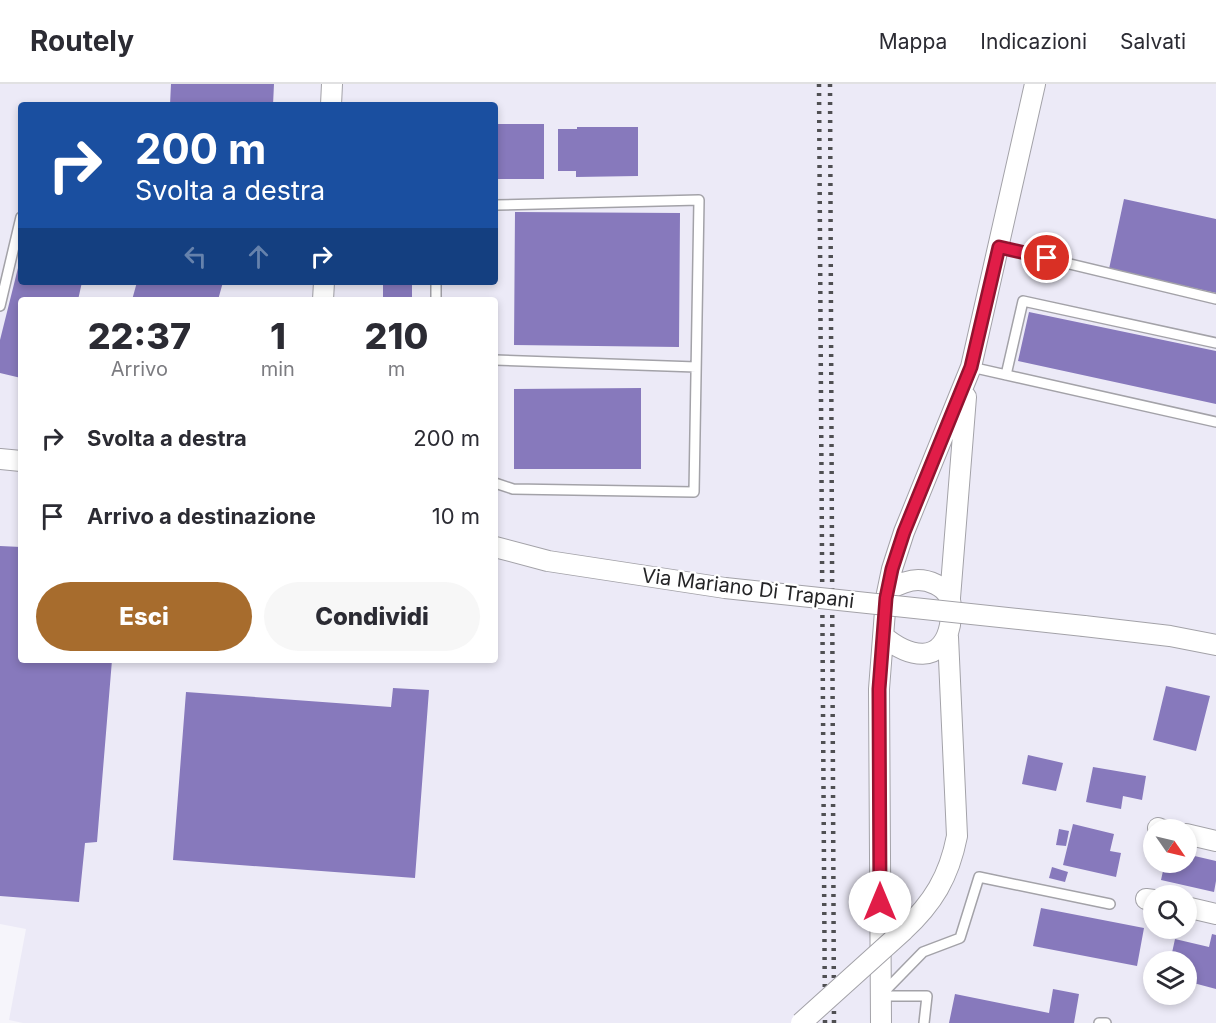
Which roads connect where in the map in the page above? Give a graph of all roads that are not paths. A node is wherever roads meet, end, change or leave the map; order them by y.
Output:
1 (332, 84) edge
2 (1035, 84) edge
3 (331, 102) edge
4 (498, 205) edge
5 (18, 230) edge
6 (999, 247) junction
7 (1216, 299) edge
8 (0, 306) edge
9 (1216, 344) edge
10 (498, 360) edge
11 (696, 367) junction
12 (971, 367) junction
13 (1006, 375) junction
14 (1216, 422) edge
15 (0, 459) edge
16 (18, 461) edge
17 (498, 484) edge
18 (498, 548) edge
19 (888, 590) junction
20 (950, 597) junction
21 (883, 636) junction
22 (948, 637) junction
23 (1216, 645) edge
24 (924, 653) junction
25 (948, 665) junction
26 (880, 678) junction
27 (1197, 837) edge
28 (1216, 841) edge
29 (1110, 904) dead end
30 (1197, 910) edge
31 (1216, 914) edge
32 (881, 996) junction
33 (801, 1023) edge
34 (881, 1023) edge
35 (924, 1023) edge
36 (1100, 1023) edge
37 (1106, 1023) edge

1 - 3 street
2 - 6 street
4 - 11 lane
5 - 8 lane
6 - 7 lane
6 - 12 street
9 - 13 lane
10 - 11 lane
11 - 17 lane
12 - 13 lane
12 - 19 street
12 - 20 street
13 - 14 lane
15 - 16 street
18 - 23 street, Via Mariano Di Trapani, bridge
19 - 20 street
19 - 21 street
20 - 22 street
21 - 24 street
21 - 26 street
22 - 24 street
22 - 25 street
24 - 25 street
24 - 26 street
25 - 33 street, bridge
26 - 32 street
27 - 28 street
29 - 32 lane
30 - 31 street
32 - 34 street
32 - 35 lane
36 - 37 lane

